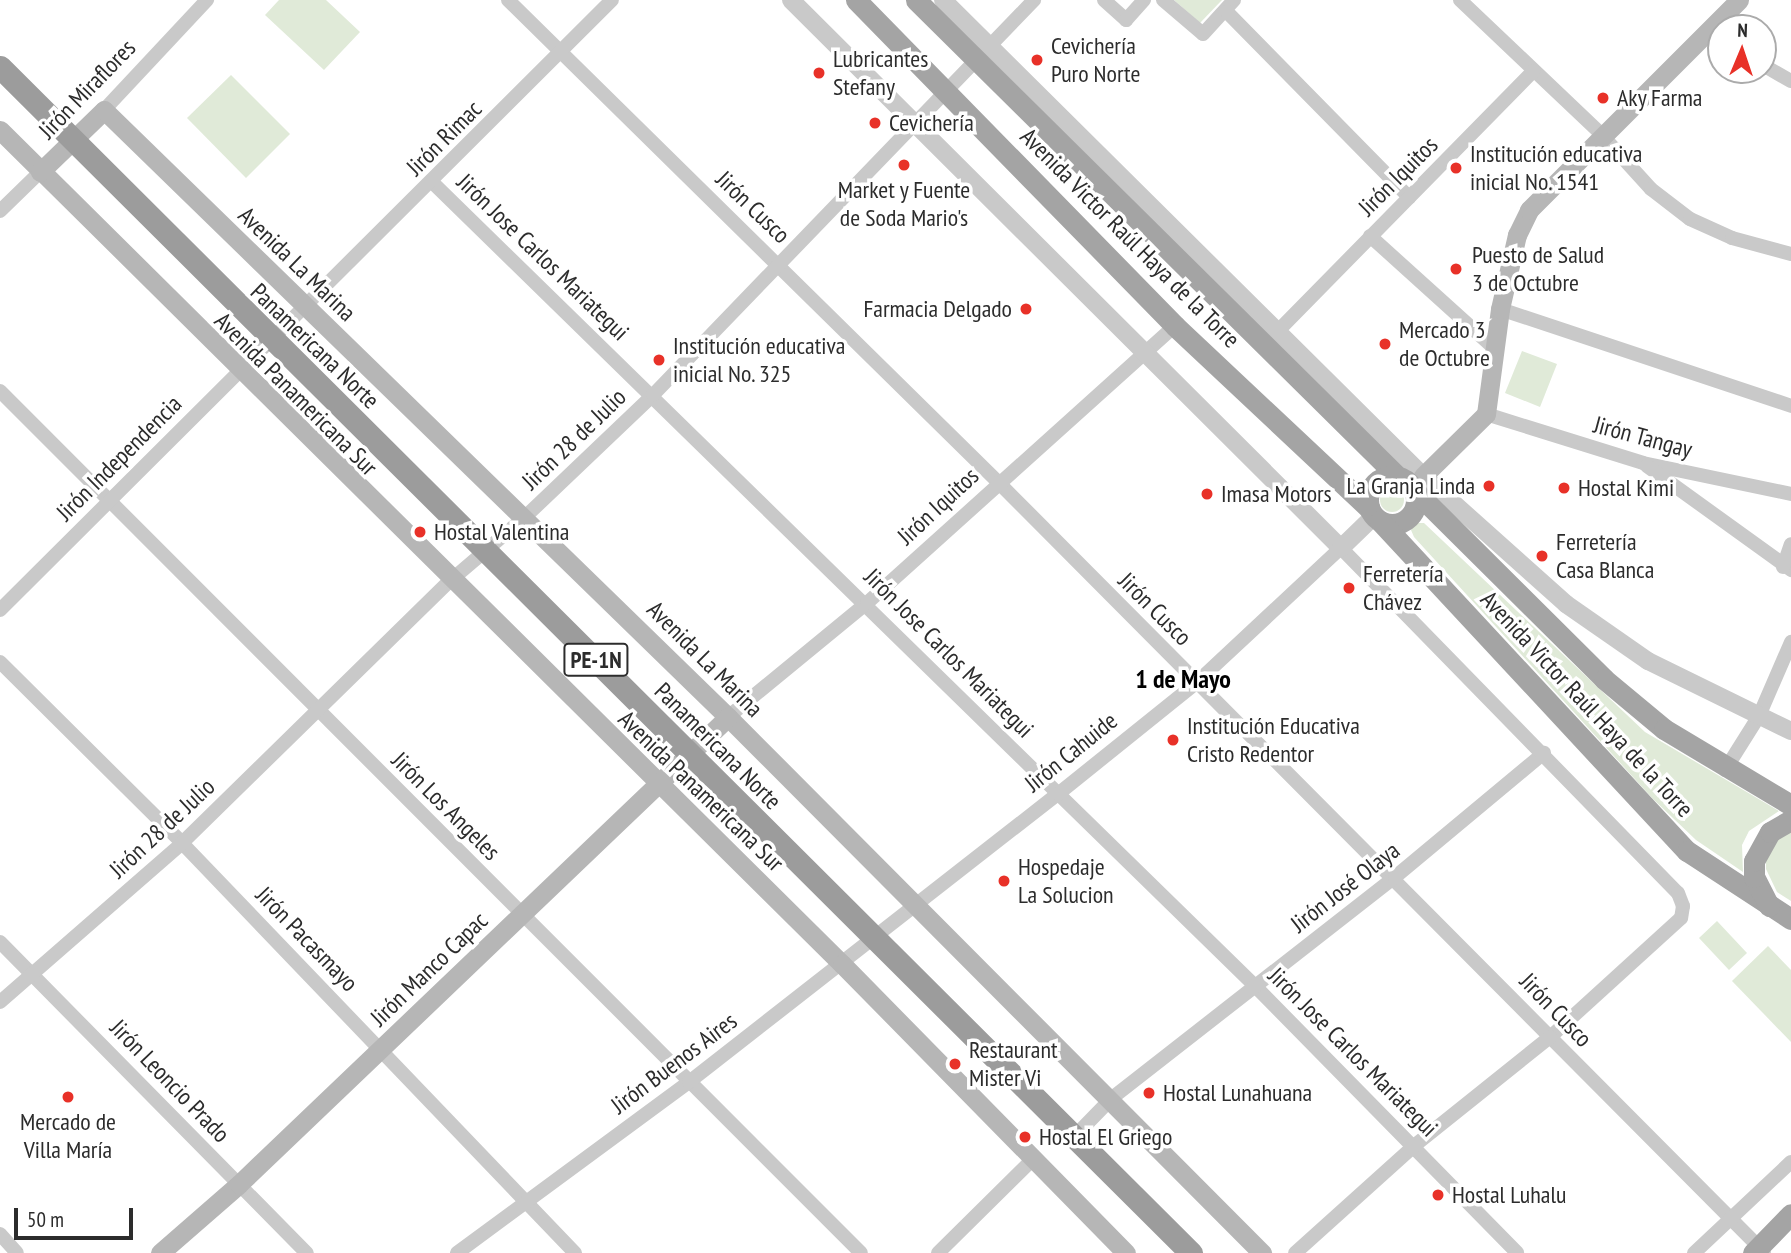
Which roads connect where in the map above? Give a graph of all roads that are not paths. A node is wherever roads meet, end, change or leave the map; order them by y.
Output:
1 (207, 0) edge
2 (508, 0) edge
3 (612, 0) edge
4 (791, 0) edge
5 (856, 0) edge
6 (916, 0) edge
7 (943, 0) edge
8 (1034, 0) edge
9 (1104, 0) edge
10 (1144, 0) edge
11 (1163, 0) edge
12 (1461, 0) edge
13 (1231, 6) edge
14 (1707, 43) edge
15 (981, 51) junction
16 (560, 53) junction
17 (0, 67) edge
18 (1533, 71) junction
19 (946, 88) junction
20 (104, 110) junction
21 (914, 123) junction
22 (0, 130) edge
23 (1601, 134) junction
24 (72, 140) junction
25 (40, 172) junction
26 (432, 182) junction
27 (1409, 197) junction
28 (0, 211) edge
29 (1370, 236) junction
30 (1791, 254) edge
31 (780, 265) junction
32 (306, 308) junction
33 (1500, 309) junction
34 (1175, 326) junction
35 (1271, 339) junction
36 (273, 342) junction
37 (1495, 349) junction
38 (1143, 353) junction
39 (239, 372) junction
40 (0, 391) edge
41 (653, 395) junction
42 (1791, 406) edge
43 (1486, 414) junction
44 (1643, 463) junction
45 (999, 482) junction
46 (1411, 482) junction
47 (1791, 494) edge
48 (109, 499) junction
49 (1375, 515) junction
50 (526, 517) junction
51 (1791, 544) edge
52 (485, 548) junction
53 (1342, 548) junction
54 (1787, 568) edge
55 (450, 581) junction
56 (866, 603) junction
57 (0, 610) edge
58 (1791, 642) edge
59 (0, 662) edge
60 (1196, 683) junction
61 (318, 709) junction
62 (1759, 716) junction
63 (729, 717) junction
64 (1791, 732) edge
65 (1544, 753) junction
66 (690, 755) junction
67 (1726, 770) junction
68 (658, 783) junction
69 (1058, 794) junction
70 (1791, 805) edge
71 (1791, 820) edge
72 (183, 843) junction
73 (1395, 877) junction
74 (915, 905) junction
75 (1769, 907) junction
76 (522, 915) junction
77 (1791, 919) edge
78 (1791, 931) edge
79 (874, 939) junction
80 (0, 942) edge
81 (842, 964) junction
82 (33, 974) junction
83 (1255, 986) junction
84 (0, 1002) edge
85 (1550, 1037) junction
86 (382, 1048) junction
87 (689, 1082) junction
88 (1112, 1098) junction
89 (1076, 1136) junction
90 (1414, 1146) junction
91 (1032, 1160) junction
92 (1791, 1162) edge
93 (239, 1184) junction
94 (527, 1201) junction
95 (1791, 1214) edge
96 (1728, 1217) junction
97 (0, 1234) edge
98 (1759, 1251) edge
99 (17, 1253) edge
100 (160, 1253) edge
101 (307, 1253) edge
102 (457, 1253) edge
103 (575, 1253) edge
104 (860, 1253) edge
105 (938, 1253) edge
106 (1126, 1253) edge
107 (1191, 1253) edge
108 (1262, 1253) edge
109 (1294, 1253) edge
110 (1517, 1253) edge
111 (1694, 1253) edge

1 - 20 street, Jirón Miraflores
2 - 16 street, Jirón Cusco
3 - 16 street, Jirón Rimac
4 - 21 street
5 - 19 main road, Avenida Victor Raúl Haya de la Torre
6 - 15 main road, Avenida Victor Raúl Haya de la Torre
7 - 15 street
8 - 15 street, Jirón 28 de Julio
9 - 10 street
11 - 13 street
12 - 18 street
13 - 27 street
14 - 23 main road
15 - 19 street, Jirón 28 de Julio
15 - 35 main road, Avenida Victor Raúl Haya de la Torre
16 - 26 street, Jirón Rimac
16 - 31 street, Jirón Cusco
17 - 24 highway, Panamericana Norte / PE-1N
18 - 23 street
18 - 27 street, Jirón Iquitos
19 - 21 street, Jirón 28 de Julio
19 - 34 main road, Avenida Victor Raúl Haya de la Torre
20 - 24 main road, Jirón Miraflores
20 - 32 main road, Avenida La Marina
21 - 31 street, Jirón 28 de Julio
21 - 38 street
22 - 25 main road, Avenida Panamericana Sur
23 - 30 street
23 - 33 main road
24 - 25 main road, Jirón Miraflores
24 - 36 highway, Panamericana Norte / PE-1N
25 - 28 street, Jirón Miraflores
25 - 39 main road, Avenida Panamericana Sur
26 - 32 street, Jirón Rimac
26 - 41 street, Jirón Jose Carlos Mariategui
27 - 29 street, Jirón Iquitos
29 - 35 street, Jirón Iquitos
29 - 37 street
31 - 41 street, Jirón 28 de Julio
31 - 45 street, Jirón Cusco
32 - 36 street, Jirón Rimac
32 - 50 main road, Avenida La Marina
33 - 37 main road
33 - 42 street
34 - 38 street, Jirón Iquitos
34 - 49 main road, Avenida Victor Raúl Haya de la Torre
35 - 46 main road, Avenida Victor Raúl Haya de la Torre
36 - 39 street, Jirón Independencia
36 - 52 highway, Panamericana Norte / PE-1N
37 - 43 main road
38 - 45 street, Jirón Iquitos
38 - 53 street
39 - 48 street, Jirón Independencia
39 - 55 main road, Avenida Panamericana Sur
40 - 48 street, Jirón Los Angeles
41 - 50 street, Jirón 28 de Julio
41 - 56 street, Jirón Jose Carlos Mariategui
43 - 44 street, Jirón Tangay
43 - 46 main road
44 - 47 street, Jirón Tangay
44 - 54 street
45 - 56 street, Jirón Iquitos
45 - 60 street, Jirón Cusco
46 - 49 main road
46 - 49 main road
46 - 62 street
46 - 67 main road, Avenida Victor Raúl Haya de la Torre
48 - 57 street, Jirón Independencia
48 - 61 street, Jirón Los Angeles
49 - 53 street, Jirón Cahuide
49 - 75 main road, Avenida Victor Raúl Haya de la Torre
50 - 52 street, Jirón 28 de Julio
50 - 63 main road, Avenida La Marina
51 - 54 street
52 - 55 street, Jirón 28 de Julio
52 - 66 highway, Panamericana Norte / PE-1N
53 - 60 street, Jirón Cahuide
53 - 65 street
55 - 61 street, Jirón 28 de Julio
55 - 68 main road, Avenida Panamericana Sur
56 - 63 street, Jirón Iquitos
56 - 69 street, Jirón Jose Carlos Mariategui
58 - 62 street
59 - 72 street, Jirón Pacasmayo
60 - 69 street, Jirón Cahuide
60 - 73 street, Jirón Cusco
61 - 72 street, Jirón 28 de Julio
61 - 76 street, Jirón Los Angeles
62 - 64 street
62 - 67 street
63 - 66 main road, Jirón Manco Capac
63 - 74 main road, Avenida La Marina
65 - 73 street, Jirón José Olaya
65 - 85 street
66 - 68 main road, Jirón Manco Capac
66 - 79 highway, Panamericana Norte / PE-1N
67 - 70 main road, Avenida Victor Raúl Haya de la Torre
68 - 76 main road, Jirón Manco Capac
68 - 81 main road, Avenida Panamericana Sur
69 - 74 street, Jirón Cahuide
69 - 83 street, Jirón Jose Carlos Mariategui
71 - 75 main road
72 - 82 street, Jirón 28 de Julio
72 - 86 street, Jirón Pacasmayo
73 - 83 street, Jirón José Olaya
73 - 85 street, Jirón Cusco
74 - 79 street, Jirón Buenos Aires
74 - 88 main road, Avenida La Marina
75 - 77 main road
75 - 78 main road
76 - 86 main road, Jirón Manco Capac
76 - 87 street, Jirón Los Angeles
79 - 81 street, Jirón Buenos Aires
79 - 89 highway, Panamericana Norte / PE-1N
80 - 82 street, Jirón Leoncio Prado
81 - 87 street, Jirón Buenos Aires
81 - 91 main road, Avenida Panamericana Sur
82 - 84 street, Jirón 28 de Julio
82 - 93 street, Jirón Leoncio Prado
83 - 88 street, Jirón José Olaya
83 - 90 street, Jirón Jose Carlos Mariategui
85 - 90 street
85 - 96 street, Jirón Cusco
86 - 93 main road, Jirón Manco Capac
86 - 94 street, Jirón Pacasmayo
87 - 94 street, Jirón Buenos Aires
87 - 104 street, Jirón Los Angeles
88 - 89 street, Jirón José Olaya
88 - 108 main road, Avenida La Marina
89 - 107 highway, Panamericana Norte / PE-1N
90 - 109 street
90 - 110 street, Jirón Jose Carlos Mariategui
91 - 105 street
91 - 106 main road, Avenida Panamericana Sur
92 - 96 street
93 - 100 main road, Jirón Manco Capac
93 - 101 street, Jirón Leoncio Prado
94 - 102 street, Jirón Buenos Aires
94 - 103 street, Jirón Pacasmayo
95 - 98 main road
96 - 98 street, Jirón Cusco
96 - 111 street
97 - 99 street

